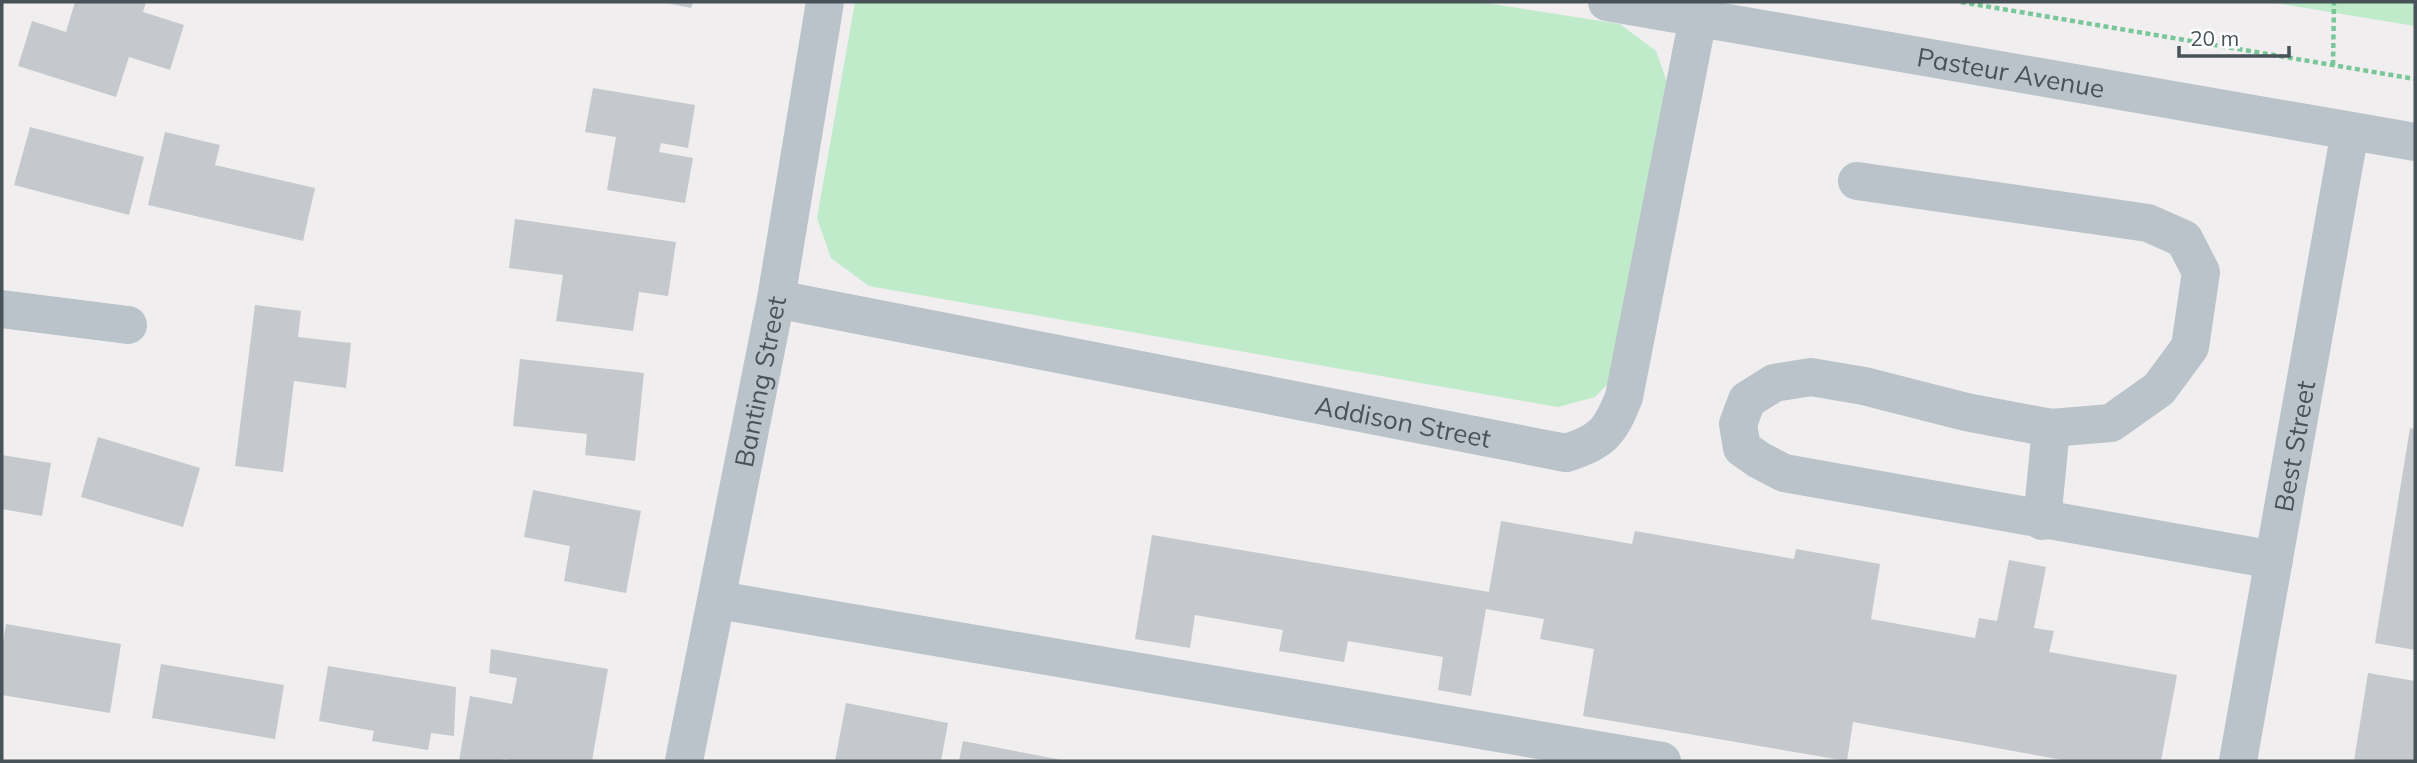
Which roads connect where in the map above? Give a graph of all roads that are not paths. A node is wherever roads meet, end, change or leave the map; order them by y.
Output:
1 (825, 2) edge
2 (1607, 2) edge
3 (1698, 18) junction
4 (2350, 131) junction
5 (2415, 142) edge
6 (1857, 181) dead end
7 (776, 299) junction
8 (2, 309) edge
9 (128, 325) dead end
10 (2051, 428) junction
11 (2044, 508) junction
12 (2276, 548) junction
13 (718, 600) junction
14 (684, 761) edge
15 (1662, 761) edge
16 (2238, 761) edge

1 - 7 street, Banting Street
2 - 3 street, Pasteur Avenue
3 - 4 street, Pasteur Avenue
3 - 7 street, Addison Street
4 - 5 street, Pasteur Avenue
4 - 12 street, Best Street
6 - 10 street
7 - 13 street, Banting Street
8 - 9 street
10 - 11 street
10 - 11 street
11 - 12 street
12 - 16 street, Best Street
13 - 14 street, Banting Street
13 - 15 street

